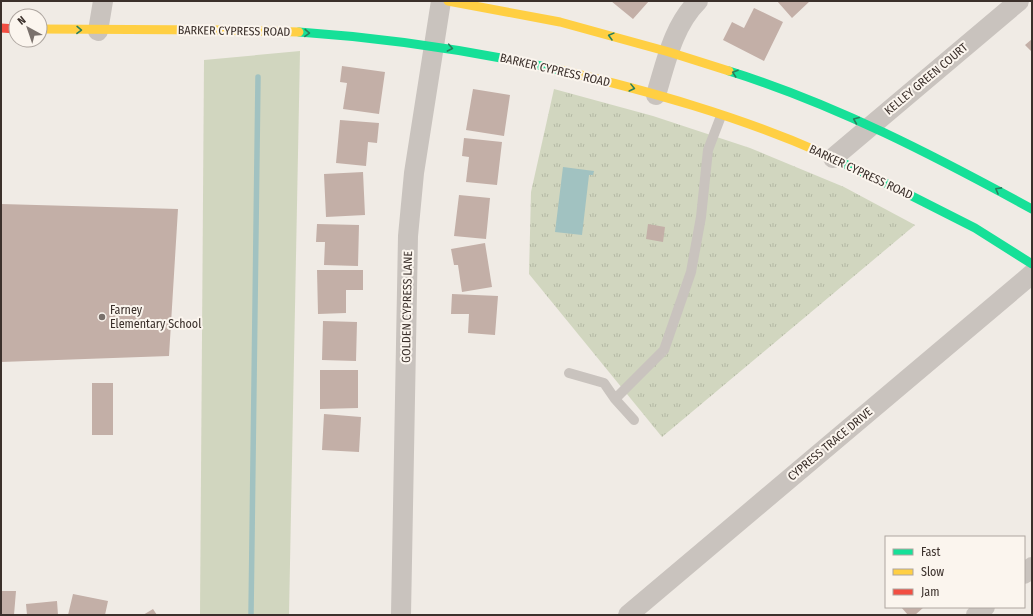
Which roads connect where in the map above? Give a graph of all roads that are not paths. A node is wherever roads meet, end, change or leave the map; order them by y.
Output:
1 (103, 1) edge
2 (441, 1) edge
3 (448, 1) edge
4 (698, 1) edge
5 (1019, 1) edge
6 (48, 29) edge
7 (98, 31) junction
8 (434, 45) junction
9 (668, 52) junction
10 (656, 95) junction
11 (720, 116) junction
12 (870, 126) junction
13 (833, 158) junction
14 (1032, 209) edge
15 (1032, 264) edge
16 (1032, 274) edge
17 (570, 373) dead end
18 (615, 398) junction
19 (634, 420) dead end
20 (984, 608) edge
21 (401, 615) edge
22 (628, 615) edge
23 (976, 615) edge

1 - 7 street
2 - 8 street, GOLDEN CYPRESS LANE
9 -> 3 main road
4 - 9 street
5 - 12 street, KELLEY GREEN COURT
6 -> 7 main road, BARKER CYPRESS ROAD
7 -> 8 main road, BARKER CYPRESS ROAD
8 -> 10 main road, BARKER CYPRESS ROAD
8 - 21 street, GOLDEN CYPRESS LANE
9 - 10 street
12 -> 9 main road
10 - 11 main road, BARKER CYPRESS ROAD
11 - 13 main road, BARKER CYPRESS ROAD
11 - 18 lane
12 - 13 street, KELLEY GREEN COURT
14 -> 12 main road
13 - 15 main road, BARKER CYPRESS ROAD
16 - 22 street, CYPRESS TRACE DRIVE
17 - 18 lane
18 - 19 lane
20 - 23 street

